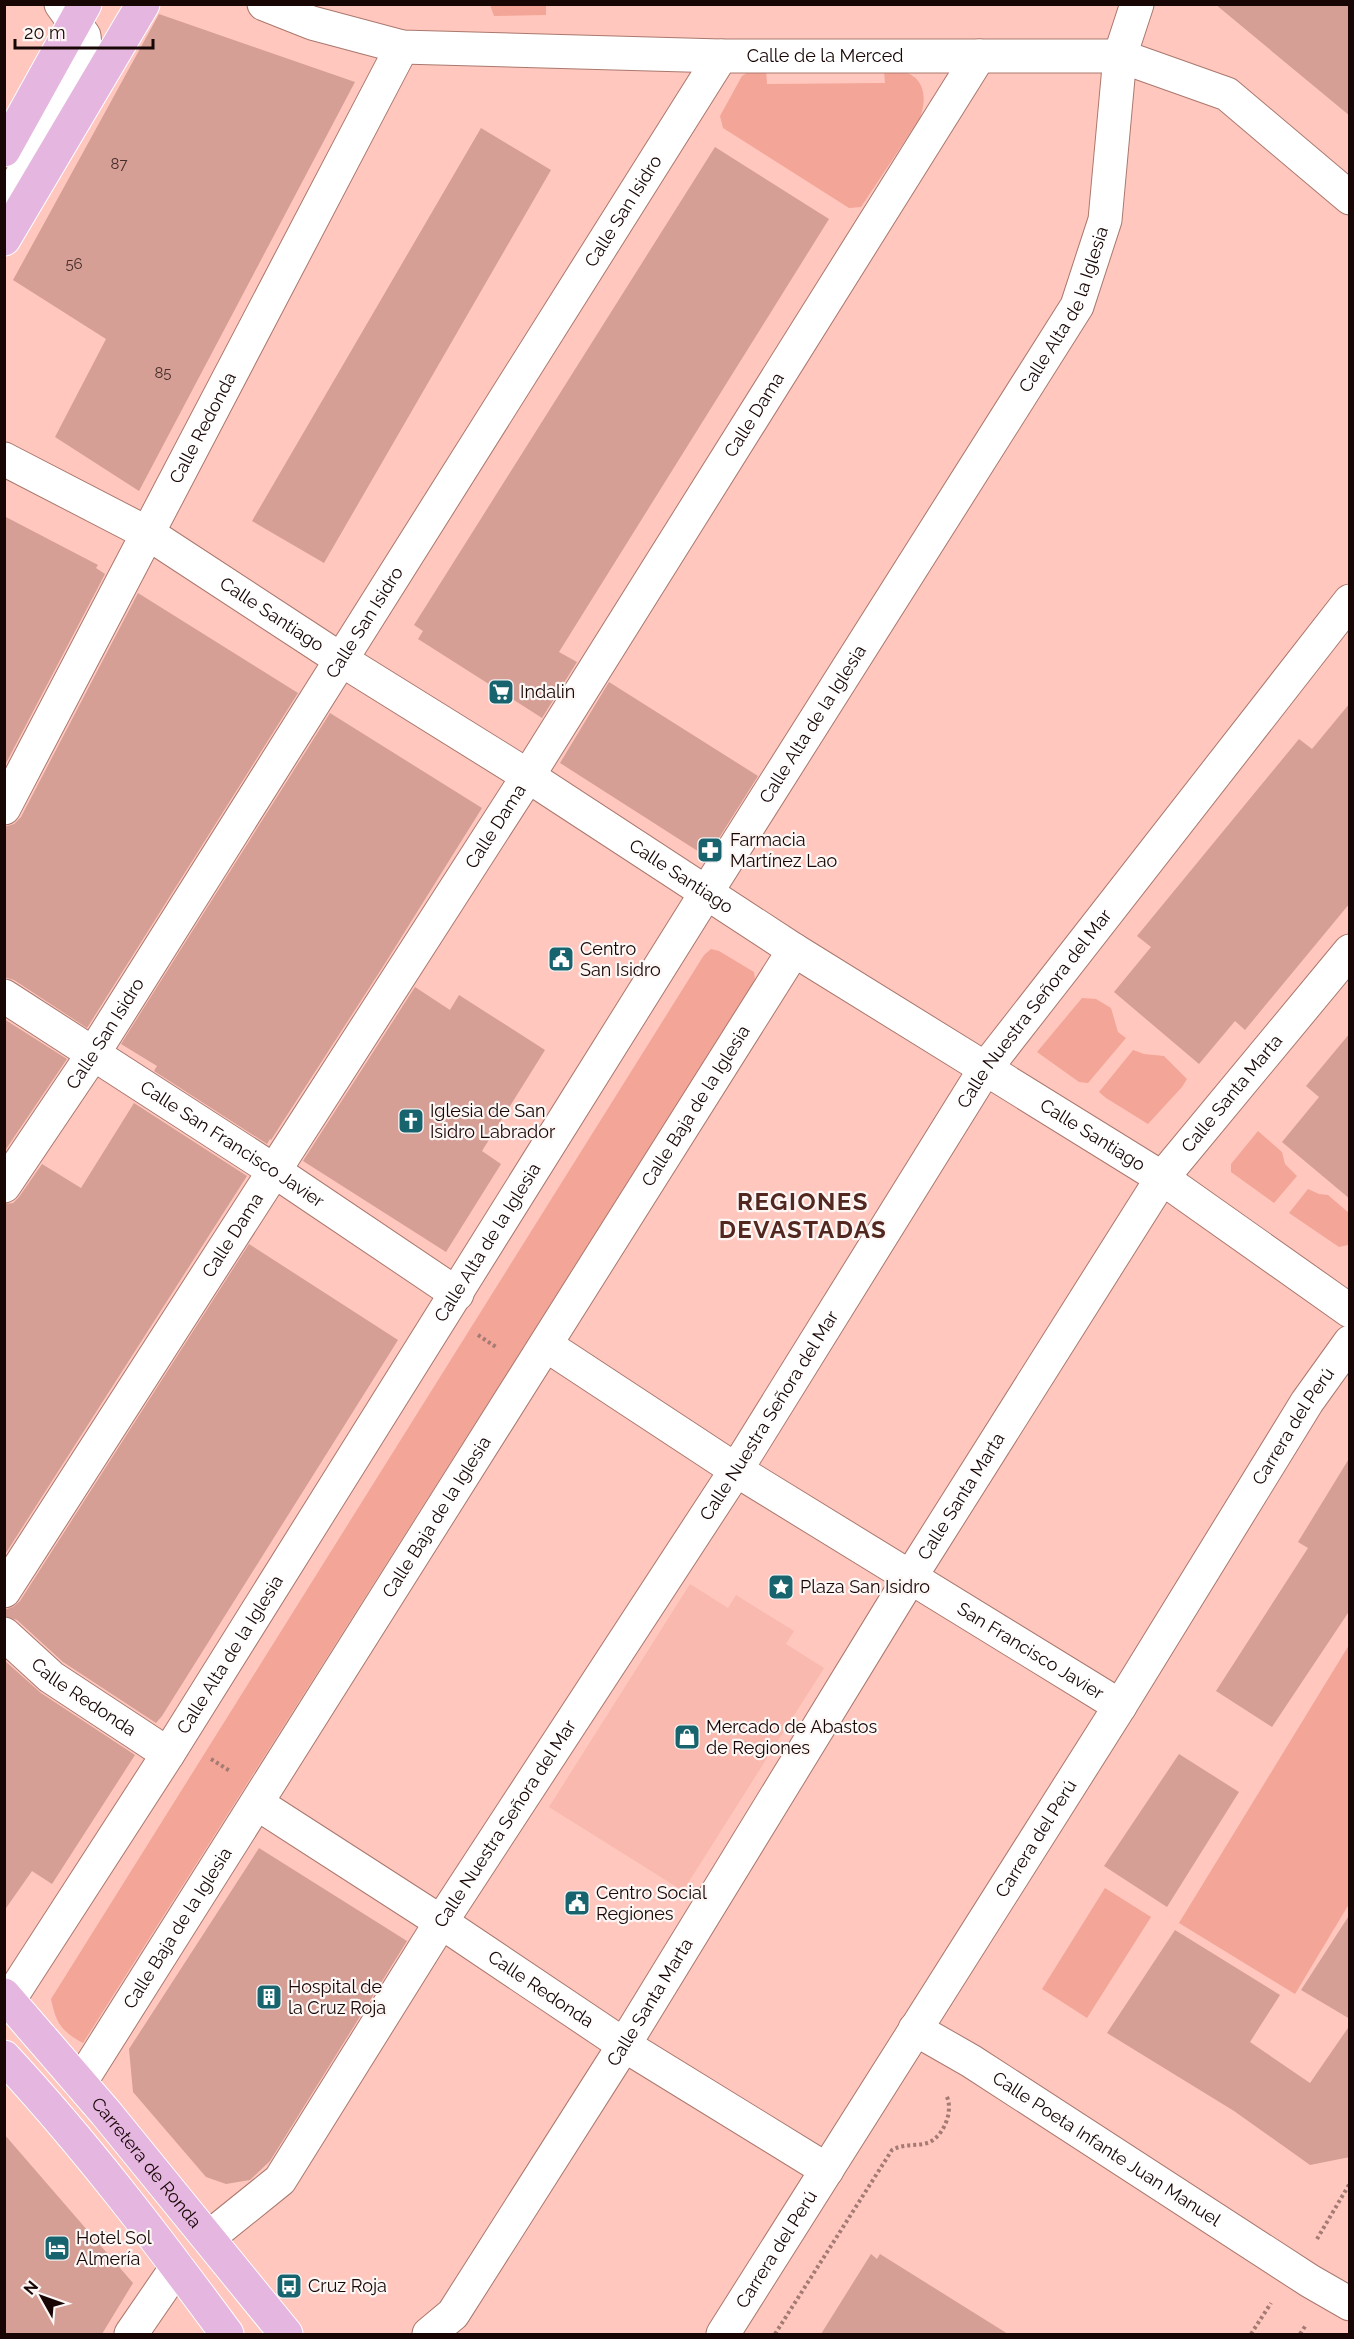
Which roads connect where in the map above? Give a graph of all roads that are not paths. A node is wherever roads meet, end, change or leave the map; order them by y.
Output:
1 (143, 4) edge
2 (264, 4) edge
3 (1137, 4) edge
4 (74, 10) edge
5 (402, 47) junction
6 (721, 56) junction
7 (978, 56) junction
8 (1120, 56) junction
9 (4, 150) edge
10 (1350, 198) edge
11 (4, 209) edge
12 (4, 239) edge
13 (4, 459) edge
14 (149, 534) junction
15 (1345, 617) edge
16 (340, 658) junction
17 (528, 776) junction
18 (4, 808) edge
19 (706, 893) junction
20 (794, 951) junction
21 (1350, 951) edge
22 (4, 996) edge
23 (93, 1054) junction
24 (985, 1069) junction
25 (273, 1170) junction
26 (1162, 1178) junction
27 (4, 1186) edge
28 (451, 1303) junction
29 (1350, 1311) edge
30 (1350, 1342) edge
31 (538, 1357) junction
32 (736, 1470) junction
33 (911, 1576) junction
34 (4, 1591) edge
35 (4, 1634) edge
36 (1120, 1706) junction
37 (172, 1746) junction
38 (261, 1799) junction
39 (441, 1922) junction
40 (7, 1997) edge
41 (915, 2029) junction
42 (624, 2044) junction
43 (4, 2057) edge
44 (80, 2084) junction
45 (827, 2170) junction
46 (208, 2238) junction
47 (177, 2267) junction
48 (1350, 2304) edge
49 (130, 2334) edge
50 (227, 2334) edge
51 (286, 2334) edge
52 (429, 2334) edge
53 (723, 2334) edge

1 - 12 main road
2 - 5 street, Calle de la Merced
3 - 8 street, Calle Alta de la Iglesia
4 - 9 main road
4 - 11 street
5 - 6 street, Calle de la Merced
5 - 14 street, Calle Redonda
6 - 7 street, Calle de la Merced
6 - 16 street, Calle San Isidro
7 - 8 street, Calle de la Merced
7 - 17 street, Calle Dama
8 - 10 street, Calle de la Merced
8 - 19 street, Calle Alta de la Iglesia
13 - 14 street, Calle Santiago
14 - 16 street, Calle Santiago
14 - 18 street, Calle Redonda
15 - 24 street, Calle Nuestra Señora del Mar
16 - 17 street, Calle Santiago
16 - 23 street, Calle San Isidro
17 - 19 street, Calle Santiago
17 - 25 street, Calle Dama
19 - 20 street, Calle Santiago
19 - 28 street, Calle Alta de la Iglesia
20 - 24 street, Calle Santiago
20 - 31 street, Calle Baja de la Iglesia
21 - 26 street, Calle Santa Marta
22 - 23 street, Calle San Francisco Javier
23 - 25 street, Calle San Francisco Javier
23 - 27 street, Calle San Isidro
24 - 26 street, Calle Santiago
24 - 32 street, Calle Nuestra Señora del Mar
25 - 28 street, Calle San Francisco Javier
25 - 34 street, Calle Dama
26 - 29 street, Calle Santiago
26 - 33 street, Calle Santa Marta
28 - 37 street, Calle Alta de la Iglesia
30 - 36 street, Carrera del Perú
31 - 32 street, San Francisco Javier
31 - 38 street, Calle Baja de la Iglesia
32 - 33 street, San Francisco Javier
32 - 39 street, Calle Nuestra Señora del Mar
33 - 36 street, San Francisco Javier
33 - 42 street, Calle Santa Marta
35 - 37 street, Calle Redonda
36 - 41 street, Carrera del Perú
37 - 40 street, Calle Alta de la Iglesia
38 - 39 street, Calle Redonda
38 - 44 street, Calle Baja de la Iglesia
39 - 42 street, Calle Redonda
39 - 46 street, Calle Nuestra Señora del Mar
40 - 44 main road, Carretera de Ronda
41 - 45 street, Carrera del Perú
41 - 48 street, Calle Poeta Infante Juan Manuel
42 - 45 street, Calle Redonda
42 - 52 street, Calle Santa Marta
43 - 47 main road
44 - 46 main road, Carretera de Ronda
45 - 53 street, Carrera del Perú
46 - 51 main road, Carretera de Ronda
47 - 49 street
47 - 50 main road

